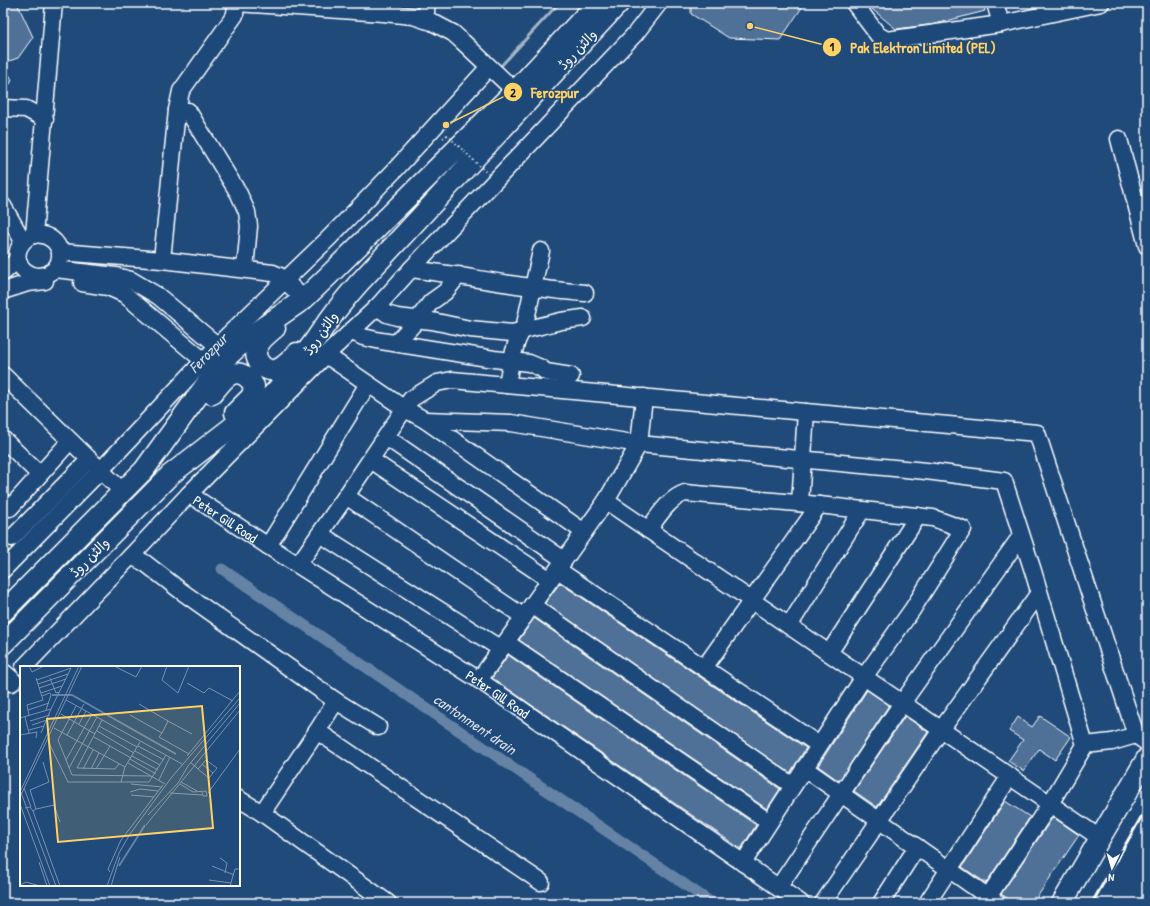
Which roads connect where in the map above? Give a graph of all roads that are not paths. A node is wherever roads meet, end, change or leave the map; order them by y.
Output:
1 (54, 3) edge
2 (236, 3) edge
3 (427, 3) edge
4 (597, 3) edge
5 (619, 3) edge
6 (659, 3) edge
7 (854, 3) edge
8 (995, 3) edge
9 (1101, 3) edge
10 (299, 5) edge
11 (425, 20) junction
12 (1001, 24) junction
13 (487, 65) junction
14 (508, 84) junction
15 (3, 108) edge
16 (177, 110) junction
17 (45, 119) junction
18 (1119, 139) dead end
19 (3, 206) edge
20 (29, 238) junction
21 (1147, 246) edge
22 (541, 251) dead end
23 (60, 252) junction
24 (18, 259) junction
25 (162, 260) junction
26 (411, 268) junction
27 (55, 269) junction
28 (244, 269) junction
29 (3, 273) edge
30 (459, 275) junction
31 (284, 280) junction
32 (534, 288) junction
33 (3, 291) edge
34 (585, 293) dead end
35 (304, 299) junction
36 (377, 307) junction
37 (336, 310) junction
38 (583, 318) dead end
39 (418, 319) junction
40 (351, 331) junction
41 (520, 332) junction
42 (396, 343) junction
43 (218, 346) junction
44 (326, 355) junction
45 (204, 360) junction
46 (511, 361) junction
47 (3, 375) edge
48 (571, 376) dead end
49 (368, 384) junction
50 (507, 385) junction
51 (644, 397) junction
52 (405, 409) junction
53 (806, 412) junction
54 (425, 420) junction
55 (386, 437) junction
56 (3, 439) edge
57 (70, 441) junction
58 (639, 444) junction
59 (804, 459) junction
60 (89, 460) junction
61 (370, 460) junction
62 (144, 470) junction
63 (100, 471) junction
64 (174, 472) junction
65 (39, 474) junction
66 (123, 492) junction
67 (189, 494) junction
68 (346, 496) junction
69 (606, 501) junction
70 (800, 503) junction
71 (6, 505) edge
72 (818, 505) junction
73 (862, 510) junction
74 (918, 516) junction
75 (26, 524) junction
76 (648, 530) junction
77 (584, 532) junction
78 (320, 534) junction
79 (1021, 536) junction
80 (12, 538) dead end
81 (268, 546) junction
82 (131, 556) junction
83 (298, 565) junction
84 (3, 570) edge
85 (557, 570) junction
86 (1039, 593) junction
87 (752, 601) junction
88 (528, 611) junction
89 (3, 612) edge
90 (789, 626) junction
91 (3, 644) edge
92 (504, 645) junction
93 (829, 653) junction
94 (22, 666) edge
95 (20, 668) edge
96 (704, 668) junction
97 (12, 676) edge
98 (864, 677) junction
99 (479, 680) junction
100 (336, 701) junction
101 (902, 703) junction
102 (378, 727) dead end
103 (941, 730) junction
104 (317, 731) junction
105 (1142, 739) edge
106 (819, 745) junction
107 (1085, 746) junction
108 (1147, 758) edge
109 (804, 768) junction
110 (1010, 776) junction
111 (793, 786) junction
112 (842, 794) junction
113 (240, 800) edge
114 (1050, 804) junction
115 (262, 813) junction
116 (880, 821) junction
117 (769, 822) junction
118 (1100, 838) junction
119 (917, 847) junction
120 (743, 863) junction
121 (949, 869) junction
122 (541, 882) dead end
123 (778, 888) junction
124 (990, 901) edge
125 (388, 903) edge
126 (801, 903) edge
127 (823, 903) edge
128 (880, 903) edge
129 (927, 903) edge
130 (1062, 903) edge

1 - 17 street
2 - 10 street
2 - 16 street
3 - 11 street
4 - 14 main road, والٹن روڈ
5 - 37 main road, والٹن روڈ
6 - 26 street
7 - 12 street
8 - 12 street
9 - 12 street
10 - 11 street
11 - 13 street
13 - 14 street
13 - 31 street
14 - 35 main road, والٹن روڈ
15 - 17 street
16 - 25 street
16 - 28 street
17 - 20 street
18 - 21 street
19 - 20 street
20 - 23 street
20 - 24 street
22 - 32 street
23 - 25 street
23 - 27 street
24 - 27 street
24 - 29 street
25 - 28 street
26 - 30 street
26 - 36 street
27 - 43 street
28 - 31 street
30 - 32 street
30 - 39 street
31 - 35 street
31 - 43 street
32 - 34 street
32 - 41 street
33 - 45 street
35 - 37 main road
35 - 62 main road, والٹن روڈ
36 - 39 street
36 - 40 street
37 - 64 main road, والٹن روڈ
38 - 41 street
39 - 41 street
39 - 42 street
40 - 42 street
40 - 44 street
41 - 46 street
42 - 46 street
43 - 45 street
44 - 49 street
44 - 67 street
45 - 63 street
46 - 48 street
46 - 50 street
47 - 57 street
49 - 52 street
49 - 81 street
50 - 51 street
50 - 52 street
51 - 53 street
51 - 58 street
52 - 54 street
52 - 55 street
53 - 59 street
53 - 105 street
54 - 58 street
54 - 77 street
55 - 61 street
55 - 85 street
56 - 65 street
57 - 60 street
57 - 65 street
58 - 59 street
58 - 69 street
59 - 70 street
59 - 79 street
60 - 63 street
60 - 75 street
61 - 68 street
61 - 85 street
62 - 64 main road
62 - 66 main road, والٹن روڈ
63 - 66 street
63 - 84 street
64 - 91 main road, والٹن روڈ
65 - 71 street
66 - 89 main road, والٹن روڈ
67 - 81 street, Peter Gill Road
67 - 82 street
68 - 78 street
68 - 88 street
69 - 76 street
69 - 77 street
70 - 72 street
70 - 76 street
71 - 75 street
72 - 73 street
72 - 87 street
73 - 74 street
73 - 90 street
74 - 93 street
74 - 98 street
75 - 80 street
76 - 87 street
77 - 85 street
78 - 83 street
78 - 92 street
79 - 86 street
79 - 101 street
81 - 83 street, Peter Gill Road
82 - 94 street
82 - 100 street
83 - 99 street, Peter Gill Road
85 - 88 street
85 - 96 street
86 - 103 street
86 - 107 street
87 - 90 street
87 - 96 street
88 - 92 street
88 - 111 street
90 - 93 street
92 - 99 street
92 - 117 street
93 - 98 street
95 - 97 street
96 - 106 street
98 - 101 street
98 - 106 street
99 - 120 street, Peter Gill Road
100 - 102 street
100 - 104 street
101 - 103 street
101 - 112 street
103 - 110 street
103 - 116 street
104 - 115 street
104 - 122 street
105 - 107 street
106 - 109 street
107 - 114 street
108 - 118 main road
109 - 111 street
109 - 112 street
110 - 114 street
110 - 121 street
111 - 117 street
112 - 116 street
112 - 123 street
113 - 115 street
114 - 118 street
114 - 124 street
115 - 125 street
116 - 119 street
116 - 127 street
117 - 120 street
118 - 130 main road
119 - 121 street
119 - 128 street
120 - 123 street, Peter Gill Road
121 - 124 street
121 - 129 street
123 - 126 street, Peter Gill Road

